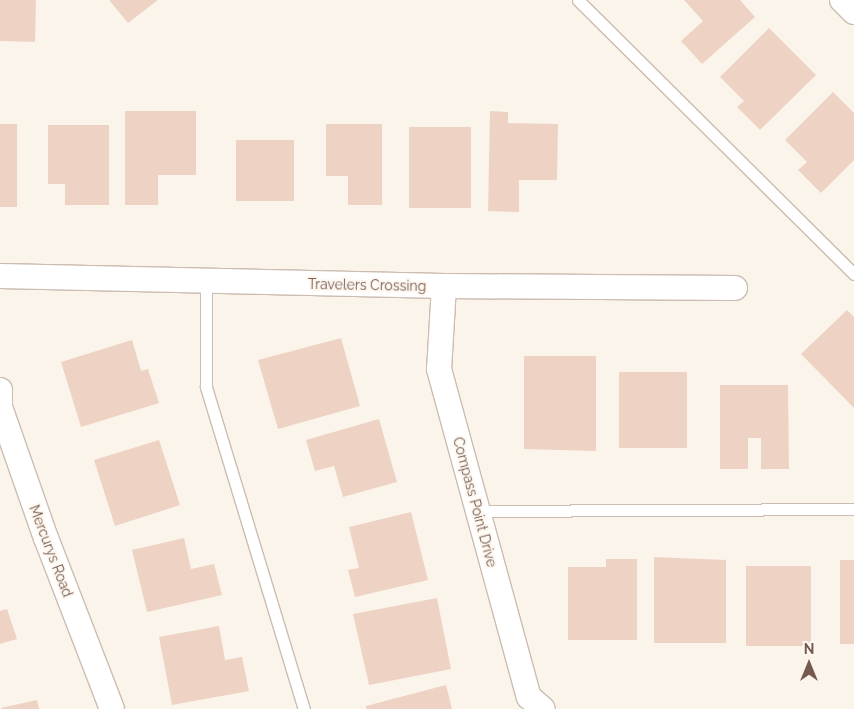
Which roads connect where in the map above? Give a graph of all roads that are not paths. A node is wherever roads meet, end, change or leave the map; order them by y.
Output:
1 (578, 0) edge
2 (842, 0) edge
3 (854, 12) edge
4 (854, 274) edge
5 (0, 276) edge
6 (206, 281) junction
7 (444, 286) junction
8 (735, 288) dead end
9 (0, 390) edge
10 (854, 509) edge
11 (478, 511) junction
12 (112, 709) edge
13 (304, 709) edge
14 (543, 709) edge

1 - 4 lane
2 - 3 street
5 - 6 street, Travelers Crossing
6 - 7 street, Travelers Crossing
6 - 13 lane
7 - 8 street, Travelers Crossing
7 - 11 street, Compass Point Drive
9 - 12 street, Mercurys Road
10 - 11 lane
11 - 14 street, Compass Point Drive

